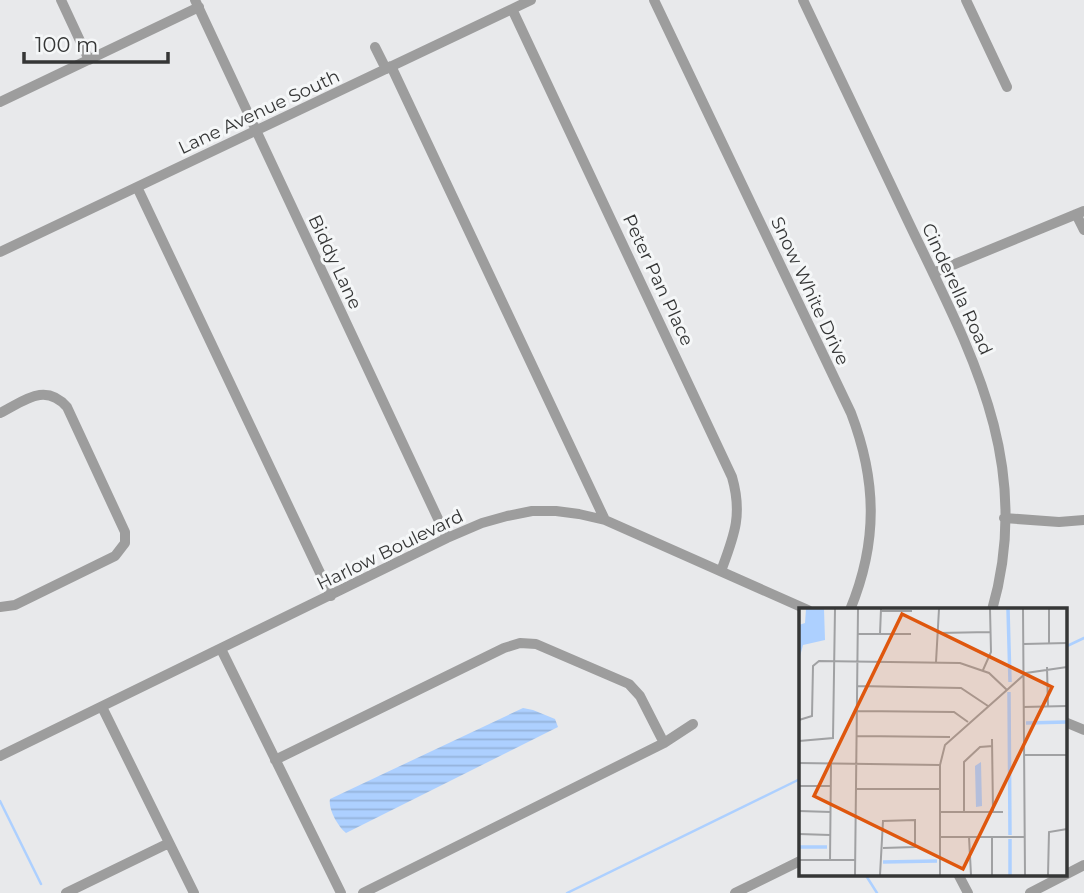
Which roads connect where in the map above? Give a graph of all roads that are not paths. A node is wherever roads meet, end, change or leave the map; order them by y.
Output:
1 (61, 0) edge
2 (531, 0) edge
3 (654, 0) edge
4 (803, 0) edge
5 (966, 0) edge
6 (197, 4) edge
7 (512, 9) junction
8 (375, 47) dead end
9 (89, 60) junction
10 (388, 68) junction
11 (1007, 87) dead end
12 (0, 102) edge
13 (257, 130) junction
14 (138, 187) junction
15 (1080, 212) edge
16 (1084, 230) edge
17 (0, 252) edge
18 (933, 273) junction
19 (0, 413) edge
20 (1004, 518) junction
21 (605, 520) junction
22 (1084, 520) edge
23 (447, 538) junction
24 (721, 571) junction
25 (331, 596) junction
26 (0, 607) edge
27 (804, 608) edge
28 (851, 608) edge
29 (992, 608) edge
30 (221, 649) junction
31 (102, 707) junction
32 (693, 724) dead end
33 (664, 743) junction
34 (0, 756) edge
35 (275, 760) junction
36 (169, 843) junction
37 (799, 862) edge
38 (1084, 865) edge
39 (1066, 874) edge
40 (959, 876) edge
41 (1063, 876) edge
42 (66, 893) edge
43 (194, 893) edge
44 (341, 893) edge
45 (363, 893) edge
46 (736, 893) edge
47 (968, 893) edge
48 (1030, 893) edge

1 - 9 street
2 - 7 street, Lane Avenue South
3 - 28 street, Snow White Drive
4 - 18 street, Cinderella Road
5 - 11 street
6 - 9 street
6 - 13 street, Biddy Lane
7 - 10 street, Lane Avenue South
7 - 24 street, Peter Pan Place
8 - 10 street
9 - 12 street
10 - 13 street, Lane Avenue South
10 - 21 street
13 - 14 street, Lane Avenue South
13 - 23 street, Biddy Lane
14 - 17 street, Lane Avenue South
14 - 25 street
15 - 16 street
15 - 18 street
18 - 20 street, Cinderella Road
19 - 26 street
20 - 22 street
20 - 29 street, Cinderella Road
21 - 23 street, Harlow Boulevard
21 - 24 street, Harlow Boulevard
23 - 25 street, Harlow Boulevard
24 - 27 street, Harlow Boulevard
25 - 30 street, Harlow Boulevard
30 - 31 street, Harlow Boulevard
30 - 35 street
31 - 34 street, Harlow Boulevard
31 - 36 street
32 - 33 street
33 - 35 street
33 - 45 street
35 - 44 street
36 - 42 street
36 - 43 street
37 - 46 street
38 - 39 street
40 - 47 street
41 - 48 street

